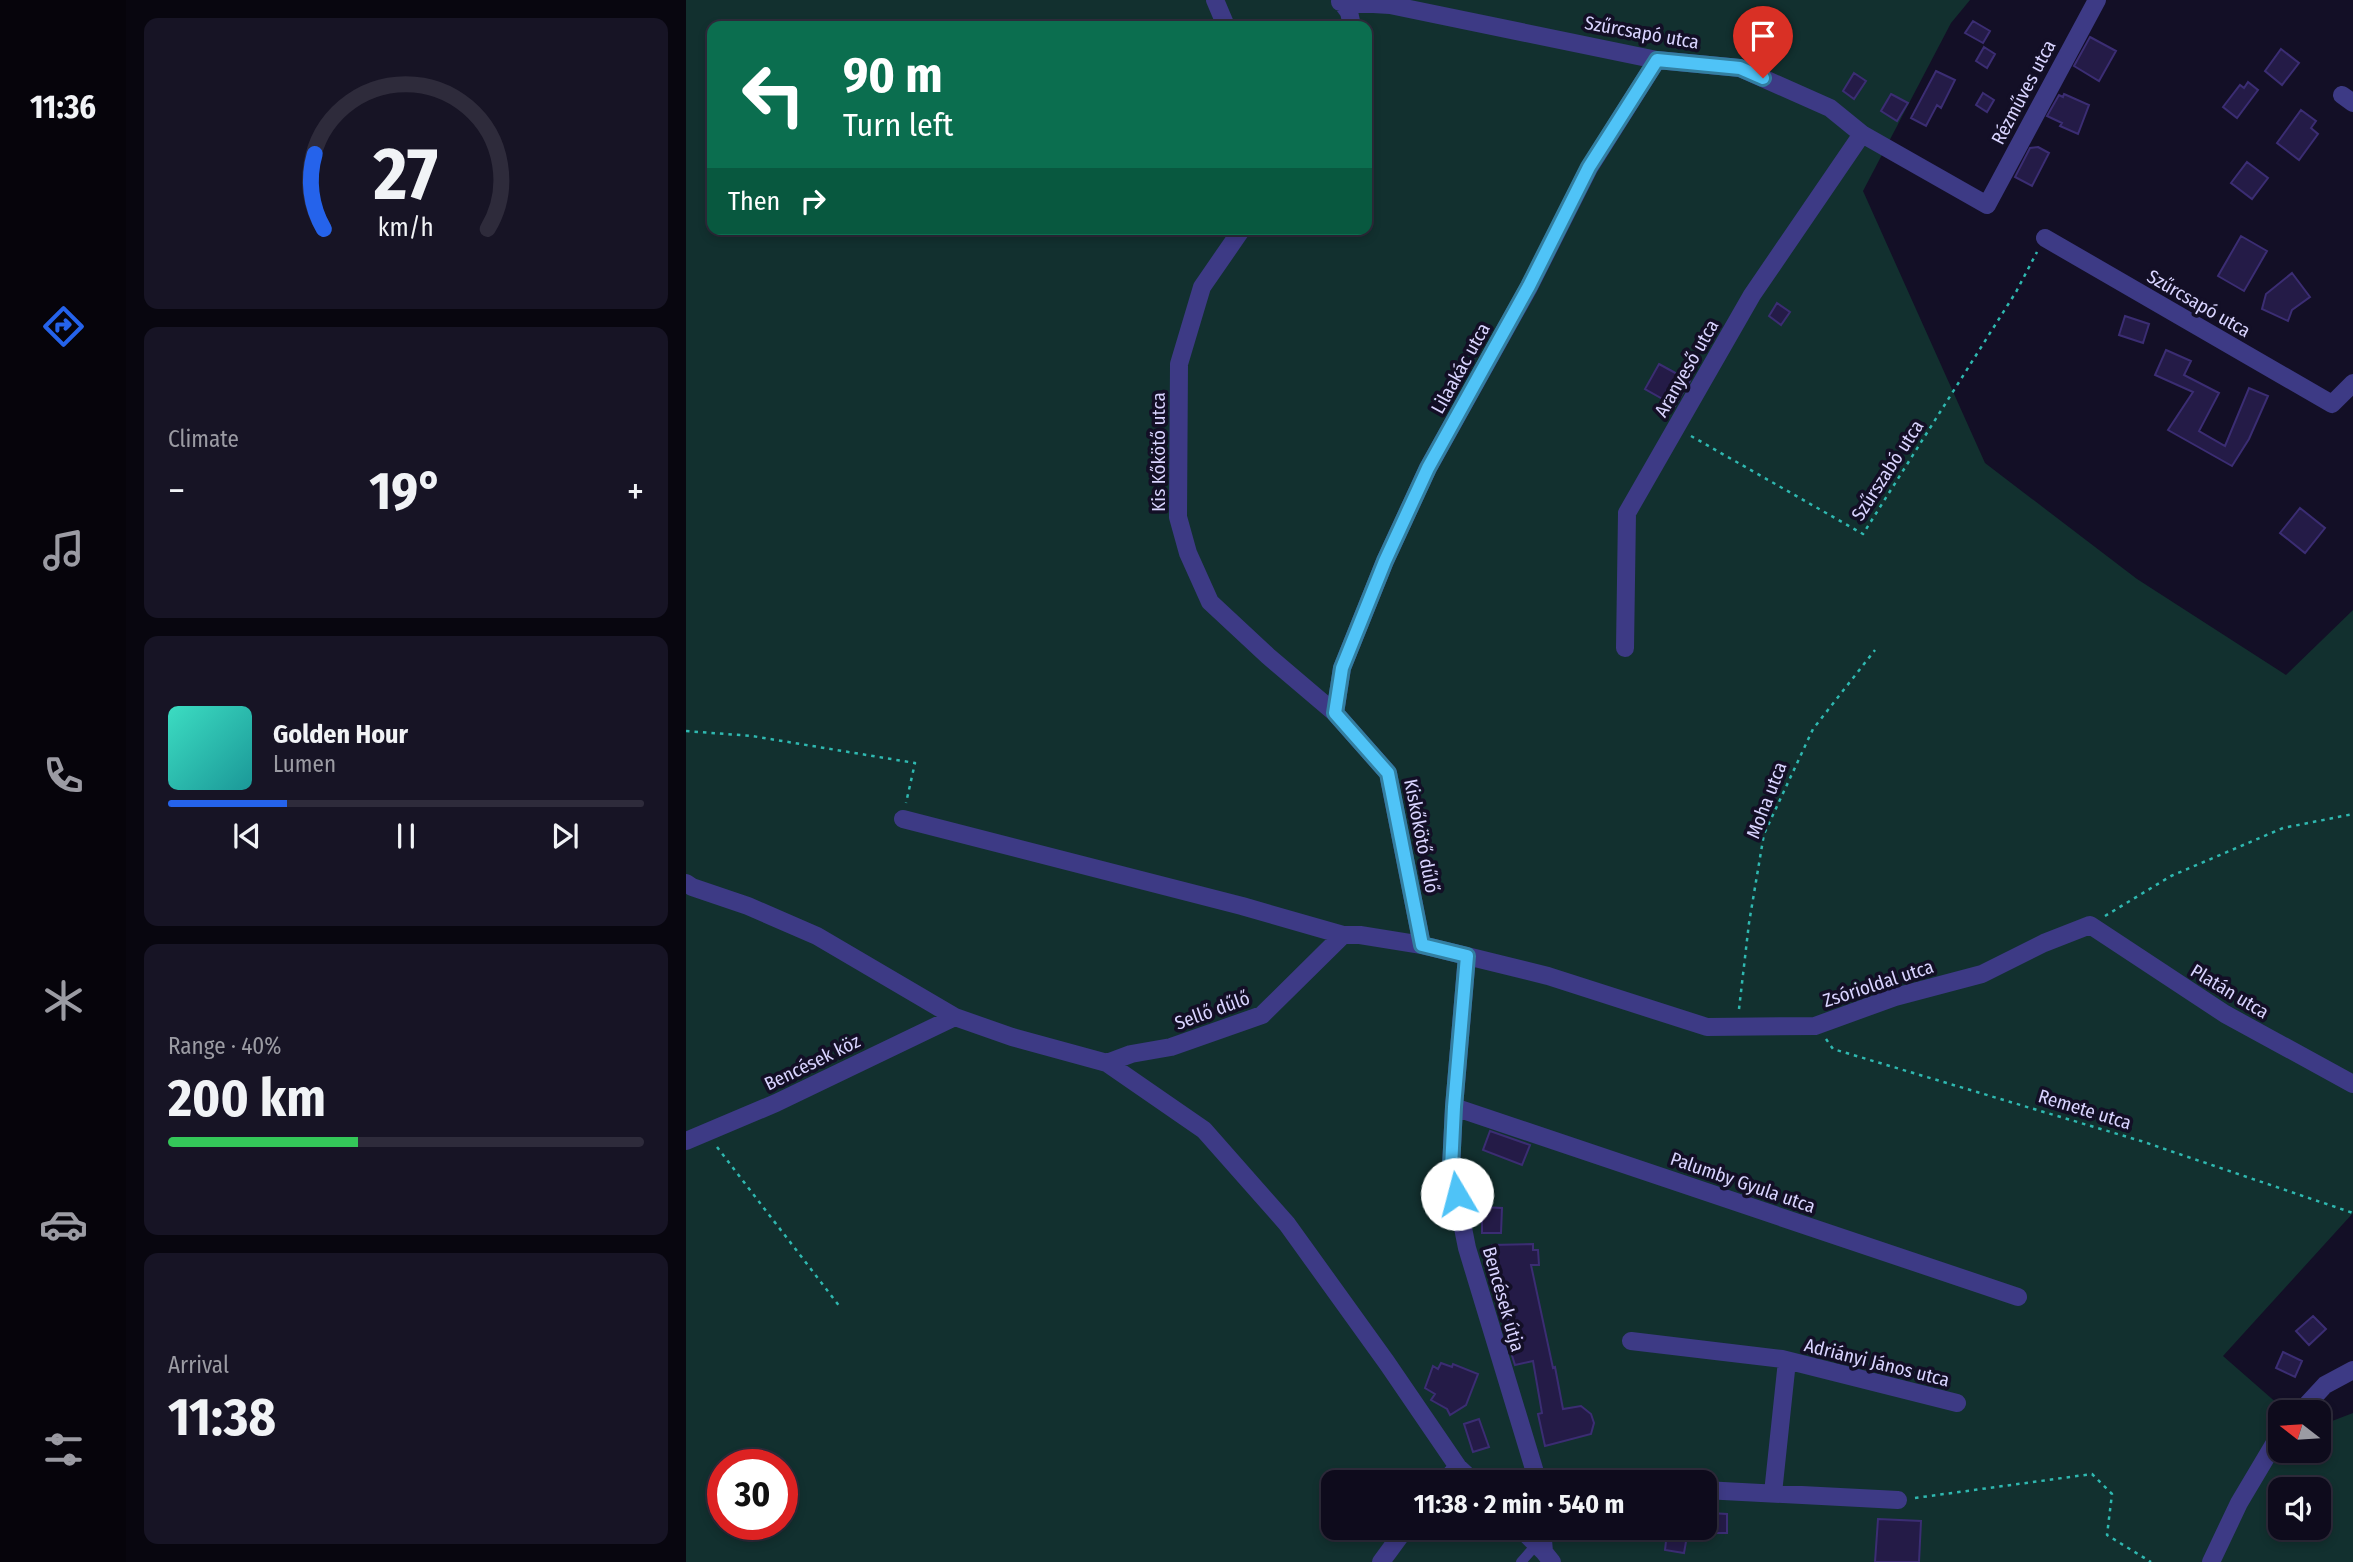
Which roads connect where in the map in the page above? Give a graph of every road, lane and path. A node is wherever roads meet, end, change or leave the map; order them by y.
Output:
1 (1214, 0) edge
2 (2097, 0) edge
3 (1340, 1) edge
4 (1224, 21) edge
5 (1351, 21) edge
6 (1657, 60) junction
7 (1862, 134) junction
8 (1987, 205) joint
9 (1237, 235) edge
10 (2045, 238) joint
11 (2353, 383) edge
12 (1676, 427) junction
13 (1625, 648) dead end
14 (1875, 650) dead end
15 (1335, 713) junction
16 (686, 731) edge
17 (2353, 814) edge
18 (903, 819) joint
19 (686, 883) edge
20 (2091, 925) junction
21 (1343, 935) junction
22 (1422, 945) junction
23 (1467, 956) junction
24 (955, 1017) junction
25 (1737, 1026) junction
26 (1815, 1026) junction
27 (1107, 1063) junction
28 (2353, 1084) edge
29 (1454, 1107) junction
30 (706, 1133) junction
31 (686, 1141) edge
32 (2353, 1213) edge
33 (2018, 1297) dead end
34 (840, 1307) dead end
35 (1631, 1340) dead end
36 (1787, 1361) junction
37 (2348, 1372) edge
38 (2311, 1400) edge
39 (1957, 1403) dead end
40 (2268, 1454) edge
41 (1458, 1467) junction
42 (1455, 1470) edge
43 (1461, 1470) edge
44 (1534, 1470) edge
45 (1717, 1491) edge
46 (1773, 1493) junction
47 (1898, 1500) joint
48 (1397, 1540) edge
49 (1544, 1546) edge
50 (1381, 1562) edge
51 (1521, 1562) edge
52 (2151, 1562) edge
53 (2211, 1562) edge

1 - 4 street
2 - 8 street, Rézműves utca
3 - 5 street
3 - 6 street, Szűrcsapó utca
6 - 7 street, Szűrcsapó utca
6 - 15 street, Lilaakác utca
7 - 8 street, Szűrcsapó utca
7 - 12 street, Aranyeső utca
9 - 15 street, Kis Kőkötő utca
10 - 11 street, Szűrcsapó utca
10 - 12 path, Szűrszabó utca
12 - 13 street, Aranyeső utca
14 - 25 path, Moha utca
15 - 22 street, Kiskőkötő dűlő
16 - 18 path
17 - 20 path
18 - 21 street, Zsórioldal utca
19 - 24 street
20 - 26 street, Zsórioldal utca
20 - 28 street, Platán utca
21 - 22 street, Zsórioldal utca
21 - 27 street, Sellő dűlő
22 - 23 street, Zsórioldal utca
23 - 25 street, Zsórioldal utca
23 - 29 street, Bencések útja
24 - 27 street
24 - 30 street, Bencések köz
25 - 26 street, Zsórioldal utca
26 - 32 path, Remete utca
27 - 41 street
29 - 33 street, Palumby Gyula utca
29 - 44 street, Bencések útja
30 - 31 street, Bencések köz
30 - 34 path
35 - 36 street, Adriányi János utca
36 - 39 street, Adriányi János utca
36 - 46 street, Adriányi János utca
37 - 38 street
40 - 53 street
41 - 42 street
41 - 43 street
45 - 46 street
46 - 47 street
47 - 52 path
48 - 50 street
49 - 51 lane

